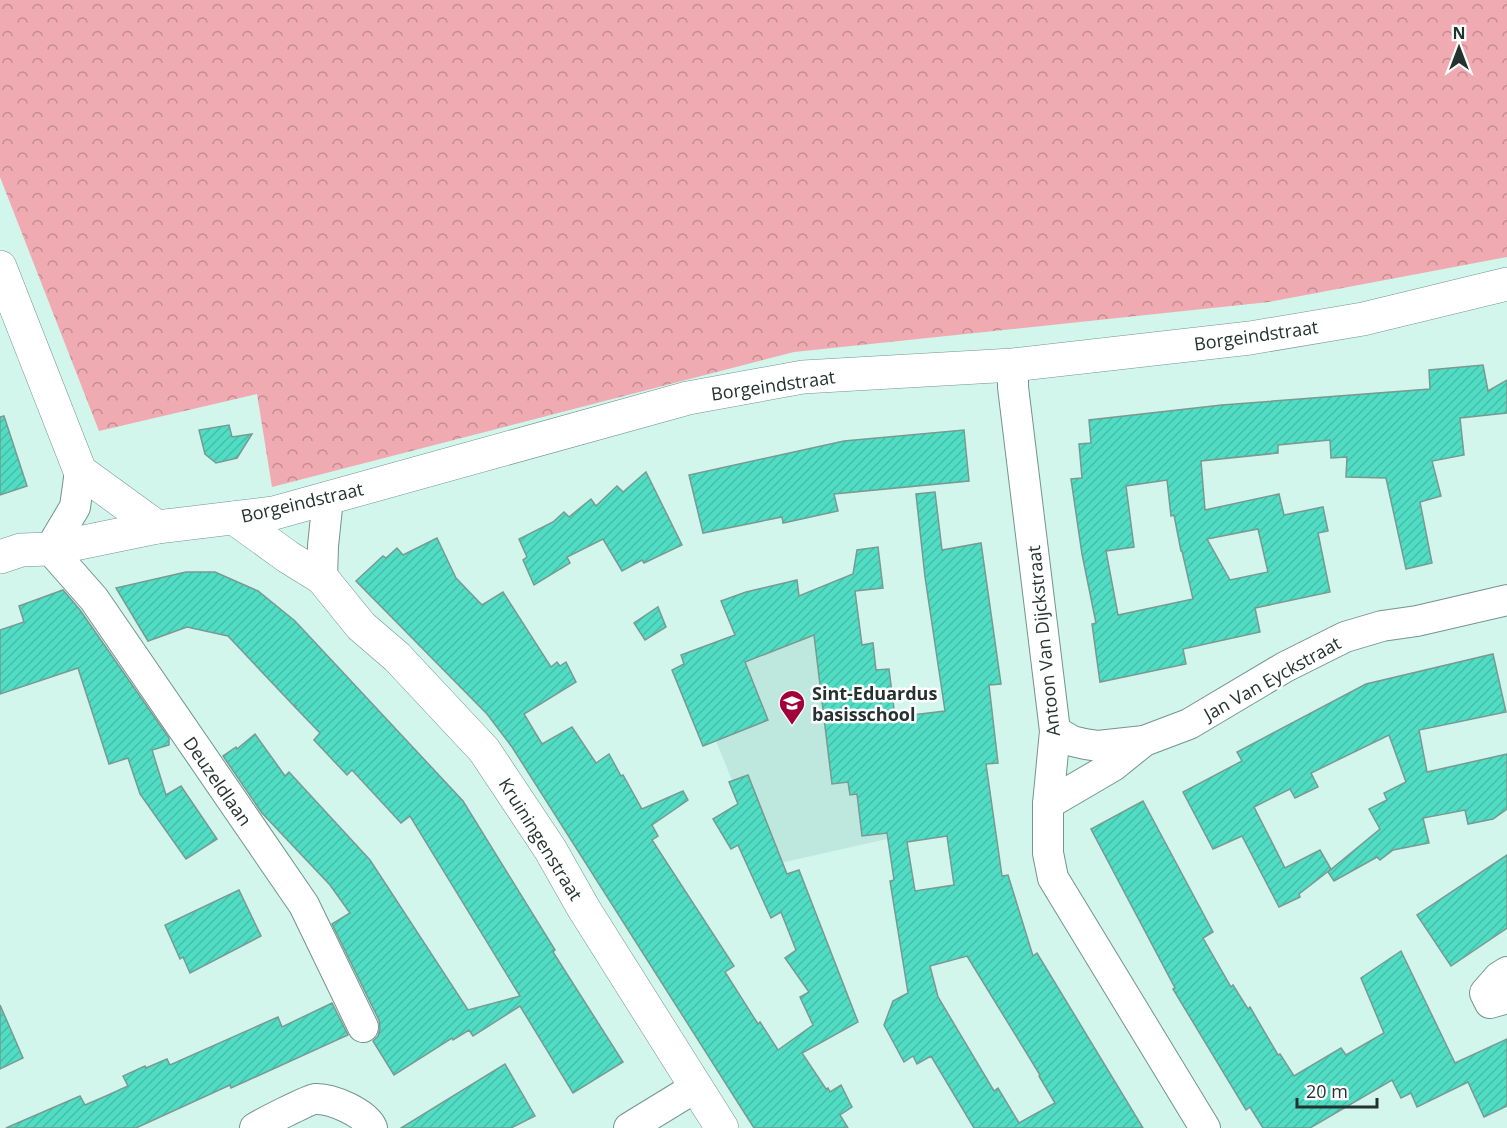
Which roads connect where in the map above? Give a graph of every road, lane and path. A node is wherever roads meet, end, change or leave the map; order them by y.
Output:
1 (0, 267) edge
2 (1507, 284) edge
3 (1013, 364) junction
4 (80, 471) junction
5 (328, 498) junction
6 (234, 518) junction
7 (157, 527) junction
8 (50, 549) junction
9 (0, 556) edge
10 (0, 578) edge
11 (322, 578) junction
12 (1507, 600) edge
13 (1055, 731) junction
14 (1144, 741) junction
15 (1048, 804) junction
16 (1507, 972) edge
17 (1507, 998) edge
18 (363, 1027) dead end
19 (696, 1087) junction
20 (255, 1128) edge
21 (372, 1128) edge
22 (629, 1128) edge
23 (722, 1128) edge
24 (1205, 1128) edge

1 - 4 street
2 - 3 street, Borgeindstraat
3 - 5 street, Borgeindstraat
3 - 13 street, Antoon Van Dijckstraat
4 - 7 street
4 - 8 street
5 - 6 street, Borgeindstraat
5 - 11 street
6 - 7 street, Borgeindstraat
6 - 11 street, Kruiningenstraat
7 - 8 street, Borgeindstraat
8 - 9 street
8 - 10 street
8 - 18 street, Deuzeldlaan
11 - 19 street, Kruiningenstraat
12 - 14 street, Jan Van Eyckstraat
13 - 14 street, Jan Van Eyckstraat
13 - 15 street, Antoon Van Dijckstraat
14 - 15 street, Jan Van Eyckstraat
15 - 24 street, Antoon Van Dijckstraat
16 - 17 street
19 - 22 street
19 - 23 street, Kruiningenstraat
20 - 21 street

